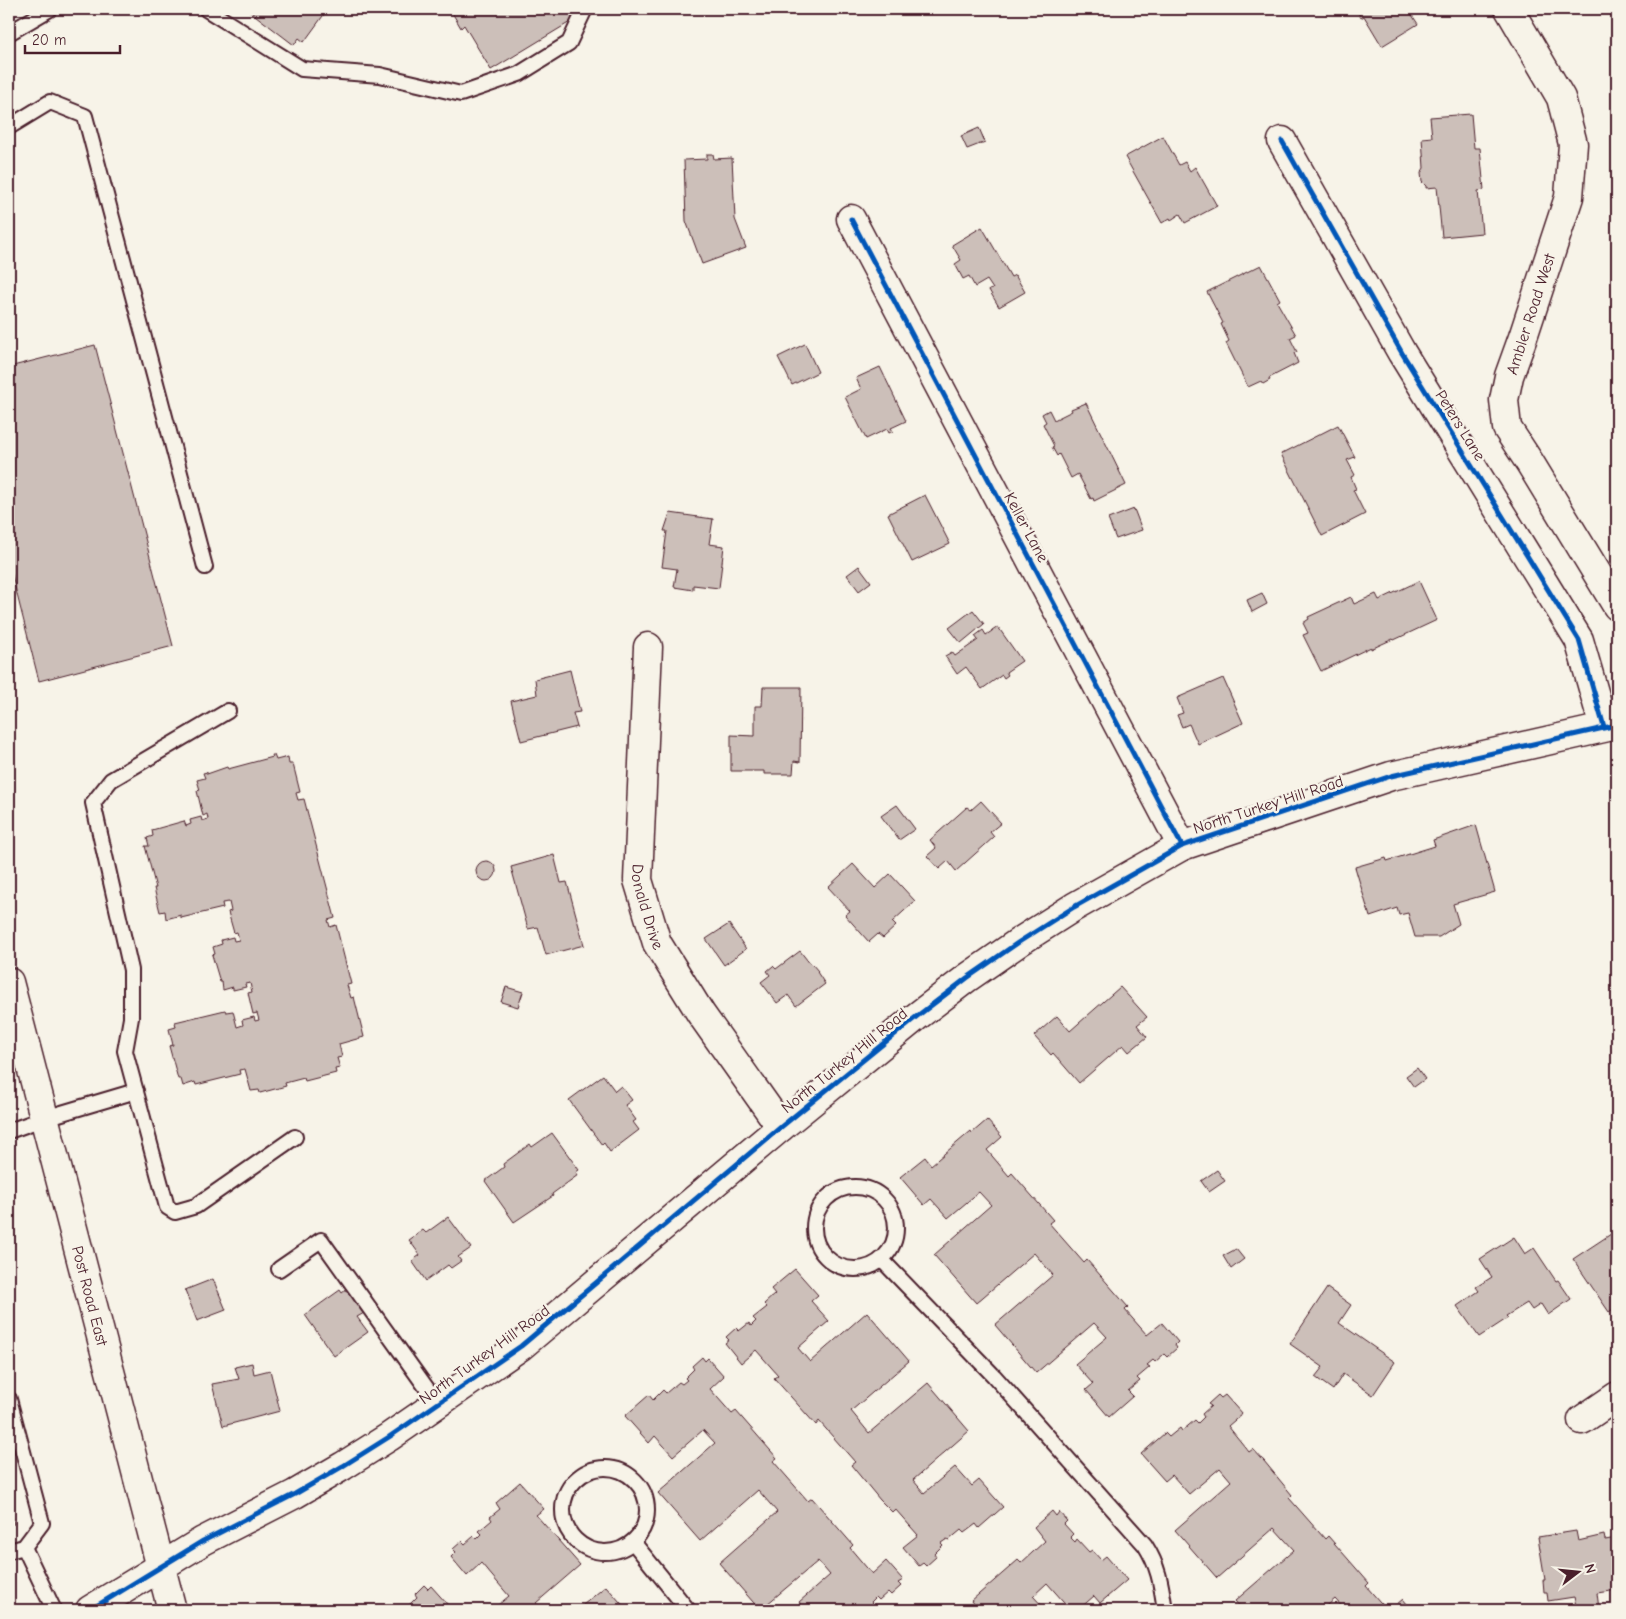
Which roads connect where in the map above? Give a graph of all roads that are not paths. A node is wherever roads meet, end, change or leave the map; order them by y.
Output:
1 (50, 9) edge
2 (206, 9) edge
3 (585, 9) edge
4 (1508, 9) edge
5 (9, 33) edge
6 (9, 127) edge
7 (1282, 141) dead end
8 (851, 219) dead end
9 (205, 568) dead end
10 (1617, 606) edge
11 (648, 647) dead end
12 (228, 711) dead end
13 (1611, 726) edge
14 (1182, 846) junction
15 (9, 982) edge
16 (136, 1091) junction
17 (45, 1118) junction
18 (781, 1127) junction
19 (9, 1132) edge
20 (295, 1136) dead end
21 (882, 1260) junction
22 (279, 1269) dead end
23 (1617, 1396) edge
24 (9, 1398) edge
25 (438, 1404) junction
26 (1582, 1420) dead end
27 (633, 1542) junction
28 (24, 1548) junction
29 (9, 1551) edge
30 (161, 1566) junction
31 (54, 1610) edge
32 (90, 1610) edge
33 (172, 1610) edge
34 (688, 1610) edge
35 (1165, 1610) edge

1 - 5 lane
2 - 3 lane
4 - 10 street, Ambler Road West
6 - 9 lane
7 - 13 street, Peters Lane
8 - 14 street, Keller Lane
11 - 18 street, Donald Drive
12 - 16 lane
13 - 14 street, North Turkey Hill Road
14 - 18 street, North Turkey Hill Road
15 - 17 street, Post Road East
16 - 17 lane
16 - 20 lane
17 - 19 lane
17 - 30 street, Post Road East
18 - 25 street, North Turkey Hill Road
21 - 21 lane
21 - 35 lane
22 - 25 lane
23 - 26 street
24 - 28 lane
25 - 30 street, North Turkey Hill Road
27 - 27 lane
27 - 34 lane
28 - 29 lane
28 - 31 lane
30 - 32 street, North Turkey Hill Road
30 - 33 street, Post Road East

